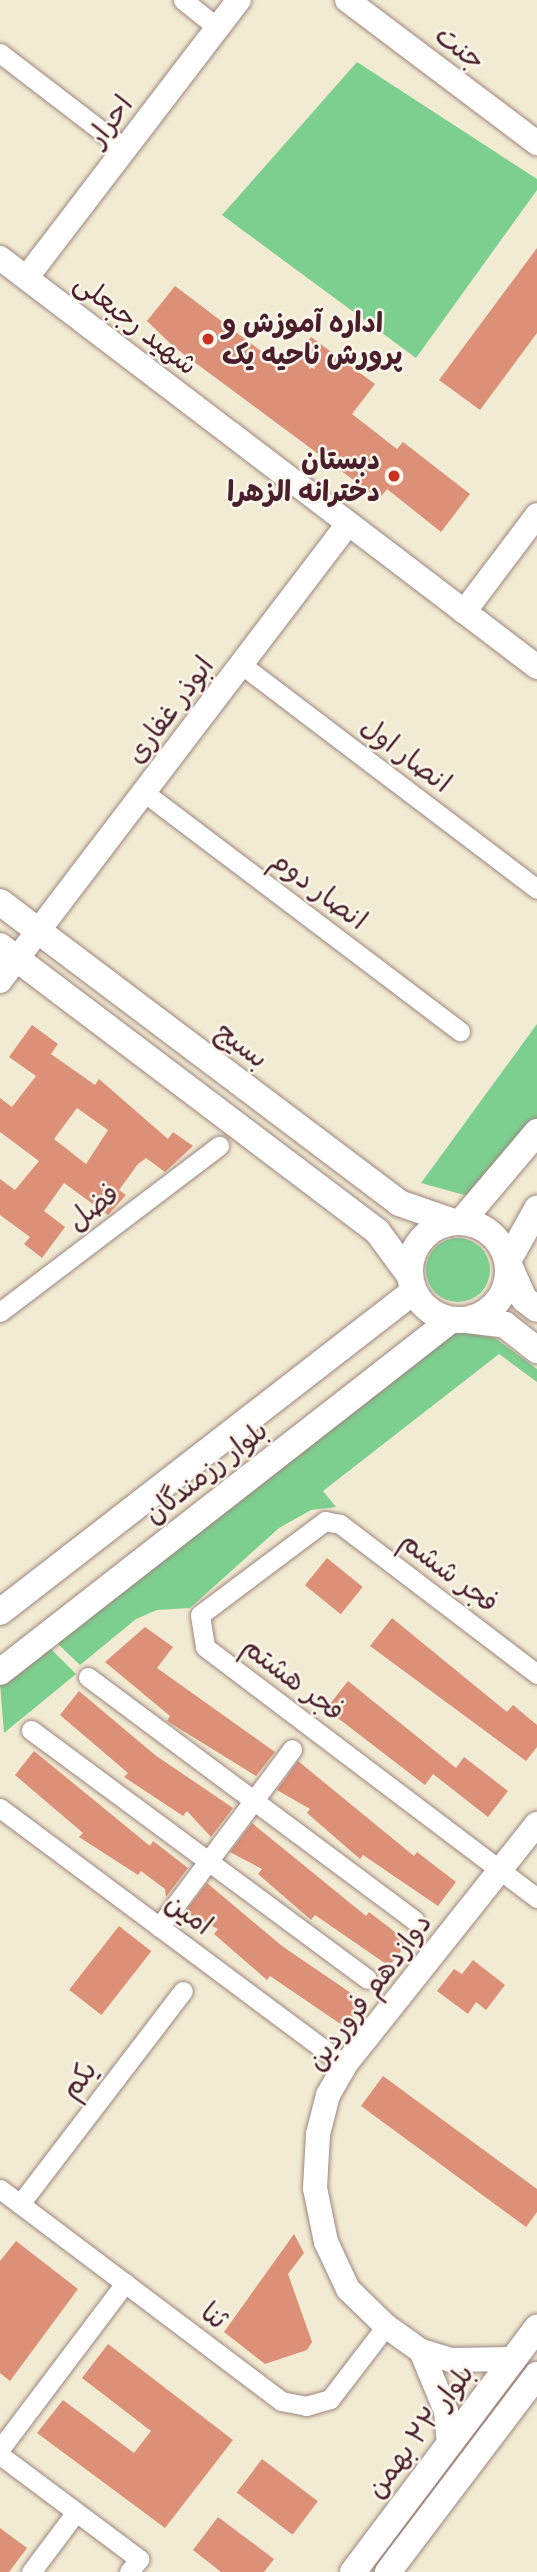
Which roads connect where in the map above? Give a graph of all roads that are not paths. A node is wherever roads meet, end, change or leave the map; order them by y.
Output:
1 (183, 0) edge
2 (239, 0) edge
3 (347, 0) edge
4 (218, 27) junction
5 (0, 53) edge
6 (537, 143) edge
7 (125, 149) junction
8 (0, 258) edge
9 (27, 277) junction
10 (537, 515) edge
11 (348, 524) junction
12 (464, 612) junction
13 (242, 665) junction
14 (537, 667) edge
15 (145, 793) junction
16 (537, 889) edge
17 (0, 902) edge
18 (38, 931) junction
19 (8, 952) edge
20 (0, 981) edge
21 (460, 1031) dead end
22 (537, 1132) edge
23 (219, 1146) dead end
24 (537, 1209) edge
25 (458, 1222) junction
26 (508, 1263) junction
27 (412, 1284) junction
28 (537, 1309) edge
29 (0, 1311) edge
30 (458, 1320) junction
31 (537, 1350) edge
32 (325, 1521) joint
33 (0, 1612) edge
34 (0, 1672) edge
35 (537, 1674) edge
36 (88, 1677) dead end
37 (32, 1730) dead end
38 (292, 1749) dead end
39 (254, 1800) junction
40 (0, 1808) edge
41 (537, 1824) edge
42 (208, 1861) junction
43 (501, 1870) junction
44 (537, 1898) edge
45 (414, 1920) dead end
46 (159, 1927) junction
47 (367, 1979) dead end
48 (183, 1991) dead end
49 (345, 2065) junction
50 (0, 2189) edge
51 (20, 2204) junction
52 (125, 2283) junction
53 (386, 2326) junction
54 (537, 2328) edge
55 (421, 2351) junction
56 (513, 2359) junction
57 (537, 2375) edge
58 (449, 2445) junction
59 (0, 2449) edge
60 (0, 2455) edge
61 (76, 2512) junction
62 (31, 2572) edge
63 (129, 2572) edge
64 (353, 2572) edge
65 (388, 2572) edge

1 - 4 street
2 - 4 street, احرار
3 - 6 street, جنت
4 - 7 street, احرار
5 - 7 street
7 - 9 street, احرار
8 - 9 street, شهید رجبعلی
9 - 11 street, شهید رجبعلی
10 - 12 street
11 - 12 street, شهید رجبعلی
11 - 13 street, ابوذر غفاری
12 - 14 street, شهید رجبعلی
13 - 15 street, ابوذر غفاری
13 - 16 street, انصار اول
15 - 18 street, ابوذر غفاری
15 - 21 street, انصار دوم
17 - 18 main road, بسیج
18 - 19 street, ابوذر غفاری
18 - 25 main road, بسیج
19 - 20 street
19 - 27 main road
22 - 25 main road
23 - 29 street, فضل
24 - 26 main road
25 - 26 main road
25 - 27 main road
26 - 28 main road
26 - 30 main road
27 - 30 main road
27 - 33 main road, بلوار رزمندگان
30 - 31 main road
30 - 34 main road, بلوار رزمندگان
32 - 35 street, فجر ششم
32 - 43 street, فجر هشتم
36 - 39 street
37 - 42 street
38 - 39 street
39 - 42 street
39 - 45 street
40 - 46 street, امین
41 - 43 street, دوازدهم فروردین
42 - 46 street
42 - 47 street
43 - 44 street, فجر هشتم
43 - 49 street, دوازدهم فروردین
46 - 49 street, امین
48 - 51 street, یکم
49 - 53 street, دوازدهم فروردین
50 - 51 street, ثنا
51 - 52 street, ثنا
52 - 53 street, ثنا
52 - 59 street
53 - 55 street, دوازدهم فروردین
54 - 56 main road, بلوار ۲۲ بهمن
55 - 56 street
55 - 58 street
56 - 58 main road, بلوار ۲۲ بهمن
57 - 65 main road
58 - 64 main road, بلوار ۲۲ بهمن
60 - 61 street
61 - 62 street
61 - 63 street

